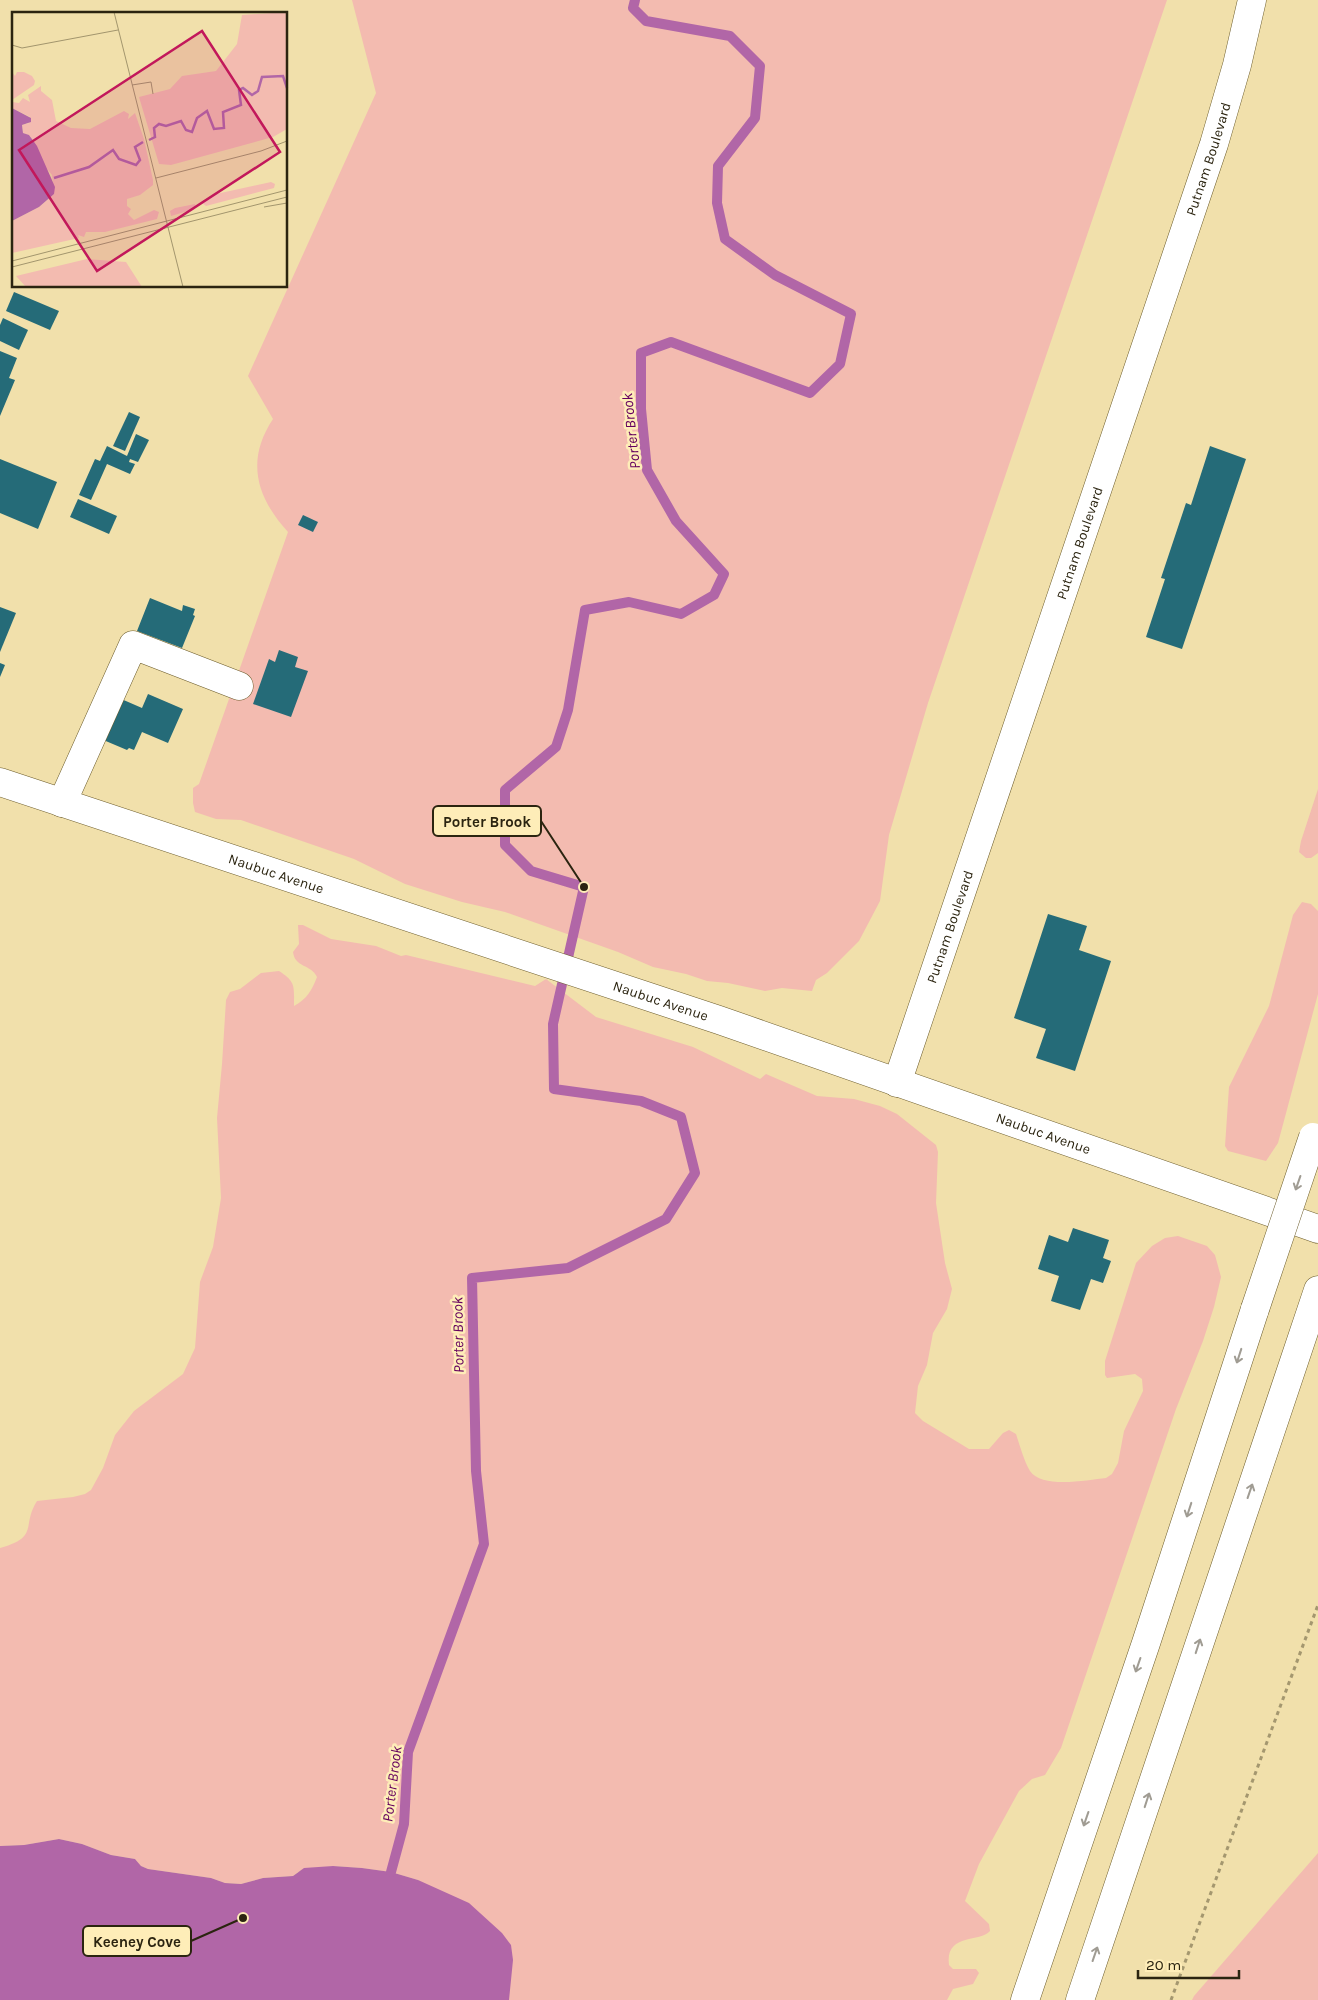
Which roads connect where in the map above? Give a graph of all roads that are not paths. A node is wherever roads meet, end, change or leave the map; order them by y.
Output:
1 (1252, 0) edge
2 (239, 686) dead end
3 (0, 782) edge
4 (62, 803) junction
5 (897, 1082) junction
6 (1316, 1130) edge
7 (1318, 1229) edge
8 (1318, 1290) edge
9 (1025, 2000) edge
10 (1080, 2000) edge

1 - 5 main road, Putnam Boulevard
2 - 4 main road
3 - 4 main road, Naubuc Avenue
4 - 5 main road, Naubuc Avenue
5 - 7 main road, Naubuc Avenue
6 -> 9 main road, bridge
10 -> 8 main road

